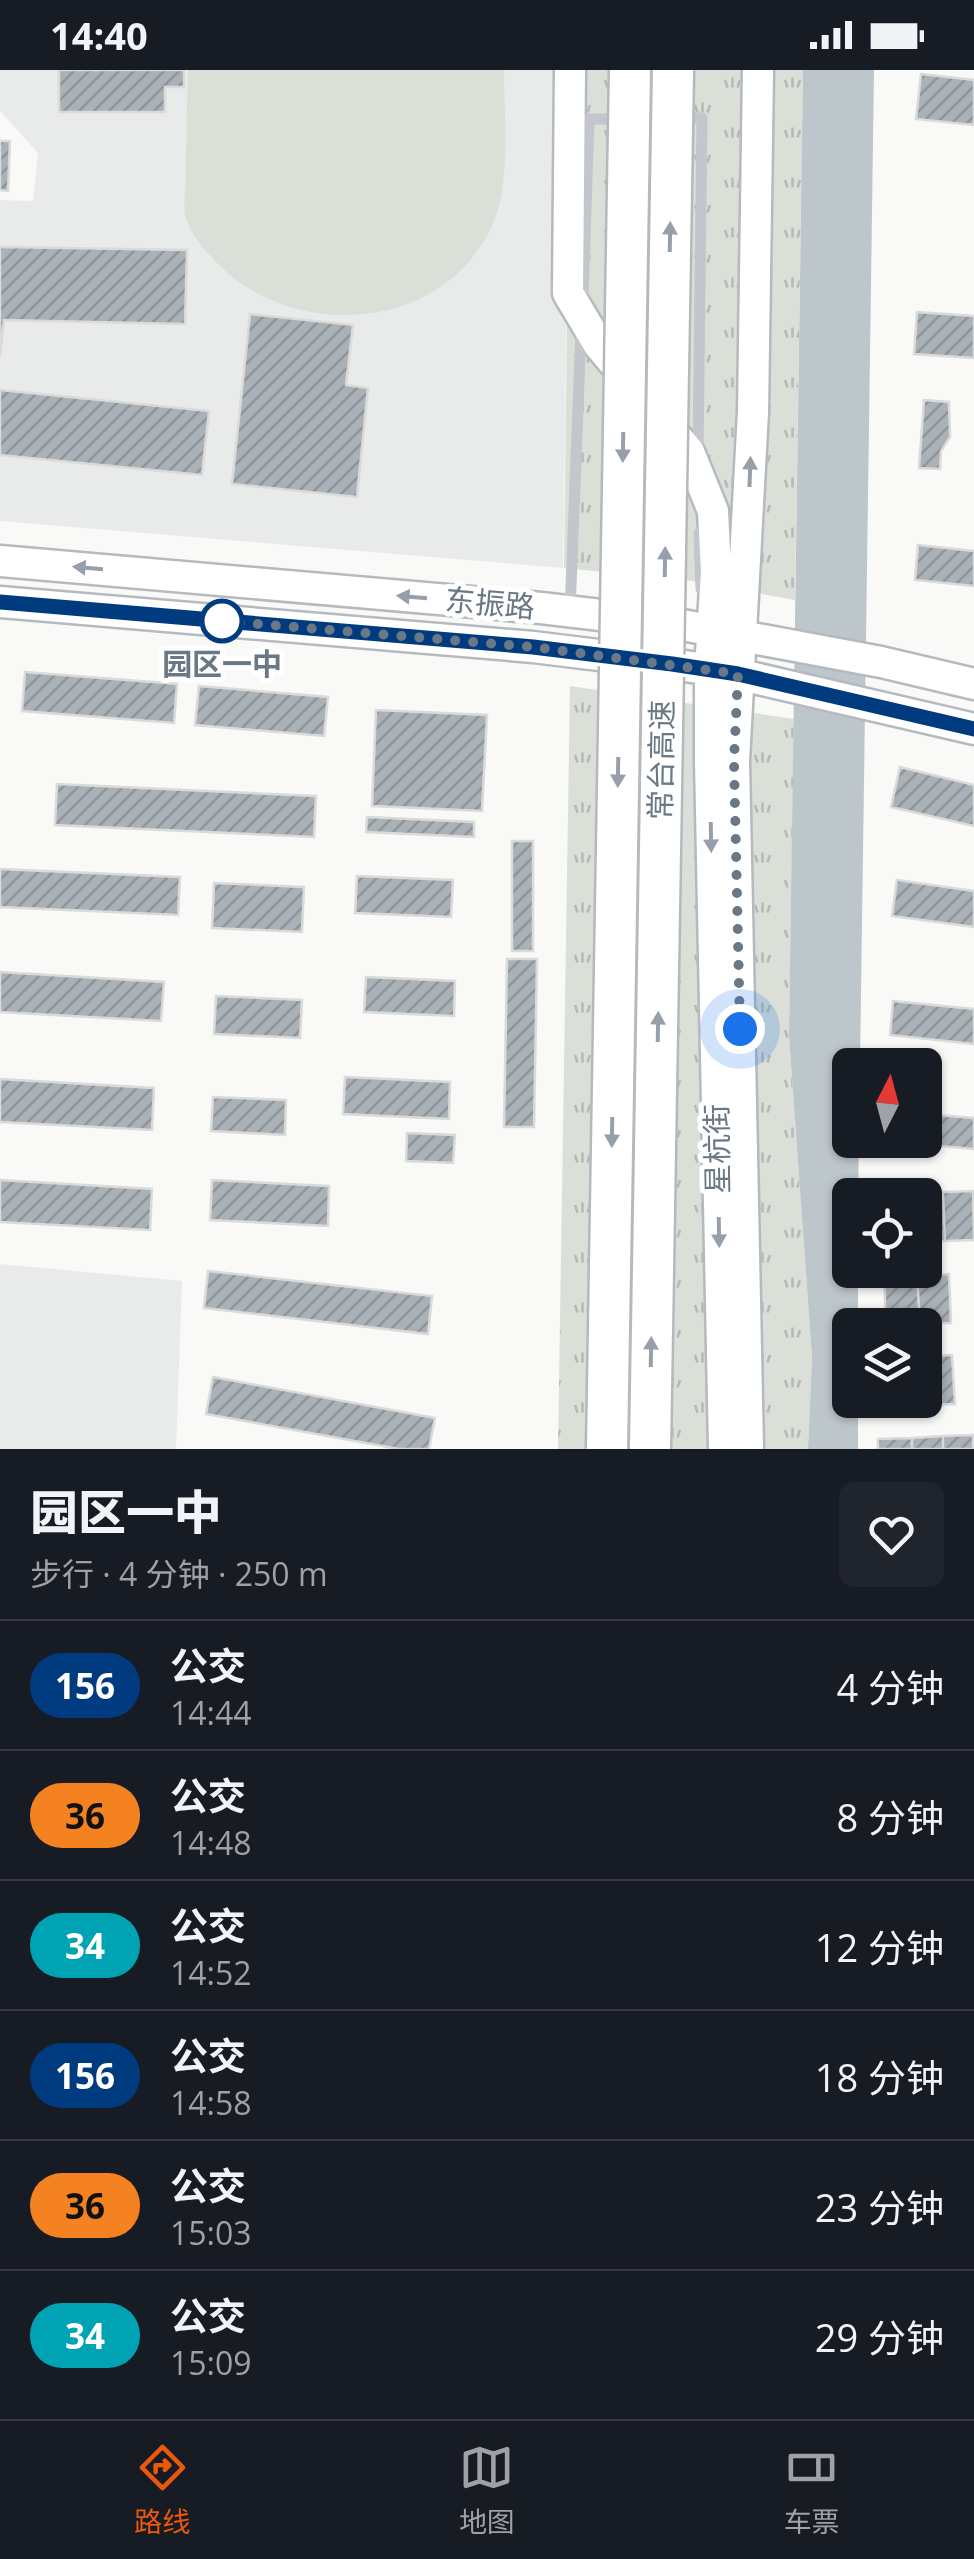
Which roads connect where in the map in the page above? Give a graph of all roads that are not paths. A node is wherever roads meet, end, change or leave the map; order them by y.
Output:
1 (570, 70) edge
2 (630, 70) edge
3 (673, 70) edge
4 (758, 70) edge
5 (646, 118) dead end
6 (664, 118) dead end
7 (698, 506) dead end
8 (699, 524) dead end
9 (0, 561) edge
10 (0, 602) edge
11 (570, 612) junction
12 (718, 632) junction
13 (724, 672) junction
14 (974, 684) edge
15 (974, 729) edge
16 (606, 1449) edge
17 (650, 1449) edge
18 (724, 1449) edge
19 (748, 1449) edge

1 - 12 main road
2 -> 16 highway, 常台高速, bridge
17 -> 3 highway, 常台高速, bridge
12 -> 4 main road
5 - 11 lane
6 - 7 lane
8 - 12 lane
11 -> 9 main road, 东振路
10 - 13 main road, 东振路
11 - 12 main road, 东振路
12 - 13 main road
12 - 14 main road, 东振路
13 - 15 main road, 东振路
13 -> 18 main road, 星杭街
13 - 19 main road, 星杭街

